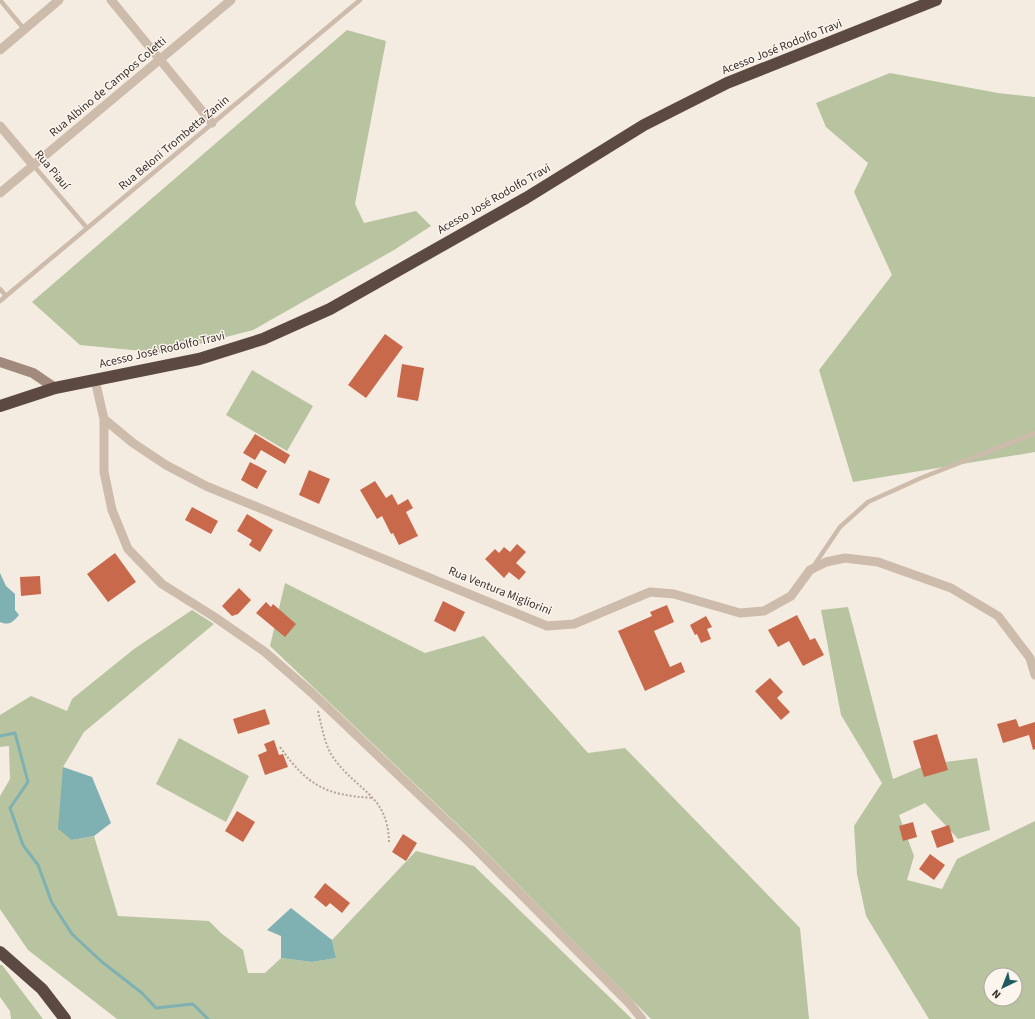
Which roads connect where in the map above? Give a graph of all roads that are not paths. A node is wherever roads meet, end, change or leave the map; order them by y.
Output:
1 (0, 0) edge
2 (59, 0) edge
3 (111, 0) edge
4 (231, 0) edge
5 (360, 0) edge
6 (936, 0) edge
7 (24, 29) junction
8 (0, 50) edge
9 (160, 60) junction
10 (212, 123) junction
11 (0, 126) edge
12 (33, 165) junction
13 (0, 193) edge
14 (87, 228) junction
15 (0, 289) edge
16 (6, 296) junction
17 (0, 301) edge
18 (0, 362) edge
19 (95, 380) junction
20 (55, 388) junction
21 (0, 406) edge
22 (104, 419) junction
23 (1035, 432) edge
24 (810, 570) junction
25 (1035, 675) edge
26 (0, 952) edge
27 (65, 1019) edge
28 (642, 1019) edge

1 - 7 lane
2 - 7 street
3 - 9 street
4 - 9 street, Rua Albino de Campos Coletti
5 - 10 lane, Rua Beloni Trombetta Zanin
6 - 19 highway, Acesso José Rodolfo Travi
7 - 8 street
9 - 10 street
9 - 12 street, Rua Albino de Campos Coletti
10 - 14 lane, Rua Beloni Trombetta Zanin
11 - 12 street, Rua Piauí
12 - 13 street, Rua Albino de Campos Coletti
12 - 14 lane, Rua Piauí
14 - 16 lane, Rua Beloni Trombetta Zanin
15 - 16 lane
16 - 17 lane, Rua Beloni Trombetta Zanin
18 - 20 street
19 - 20 highway, Acesso José Rodolfo Travi
19 - 22 street
20 - 21 highway, Acesso José Rodolfo Travi
22 - 24 street, Rua Ventura Migliorini
22 - 28 street
23 - 24 lane
24 - 25 street, Rua Ventura Migliorini
26 - 27 highway

